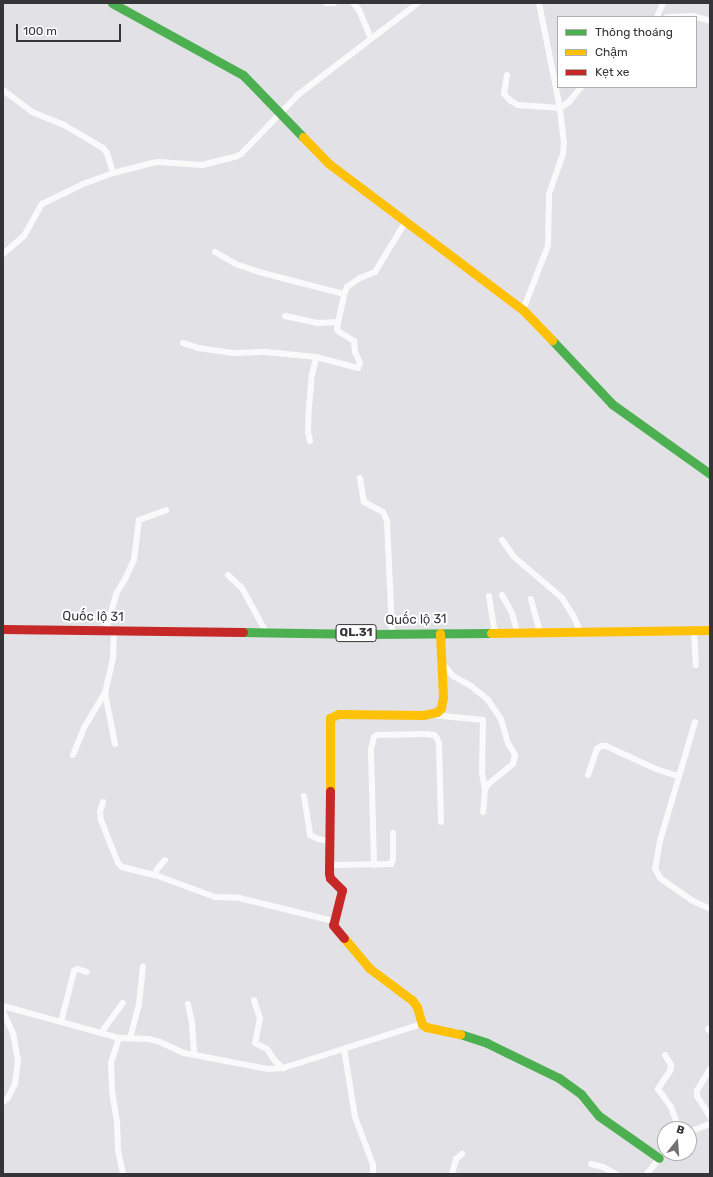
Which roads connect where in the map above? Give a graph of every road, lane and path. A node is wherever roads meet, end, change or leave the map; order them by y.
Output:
1 (112, 3) edge
2 (326, 3) edge
3 (334, 3) edge
4 (353, 3) edge
5 (418, 3) edge
6 (539, 3) edge
7 (663, 3) edge
8 (657, 16) edge
9 (697, 17) edge
10 (710, 21) edge
11 (371, 38) junction
12 (507, 75) dead end
13 (580, 88) edge
14 (3, 90) edge
15 (560, 108) junction
16 (279, 114) junction
17 (113, 173) junction
18 (406, 221) junction
19 (215, 252) dead end
20 (3, 254) edge
21 (344, 294) junction
22 (523, 310) junction
23 (285, 316) dead end
24 (337, 322) junction
25 (183, 343) dead end
26 (316, 357) junction
27 (310, 441) dead end
28 (710, 474) edge
29 (360, 478) dead end
30 (166, 510) dead end
31 (502, 540) dead end
32 (228, 575) dead end
33 (502, 595) dead end
34 (489, 596) dead end
35 (531, 599) dead end
36 (109, 628) junction
37 (3, 629) edge
38 (694, 630) junction
39 (710, 630) edge
40 (580, 631) junction
41 (266, 632) junction
42 (494, 632) junction
43 (517, 632) junction
44 (540, 632) junction
45 (392, 633) junction
46 (440, 633) junction
47 (442, 663) junction
48 (696, 665) dead end
49 (105, 693) junction
50 (431, 714) junction
51 (695, 722) dead end
52 (114, 744) dead end
53 (73, 755) dead end
54 (588, 775) dead end
55 (678, 776) junction
56 (485, 790) junction
57 (304, 796) dead end
58 (103, 802) dead end
59 (483, 812) dead end
60 (441, 822) dead end
61 (393, 833) dead end
62 (328, 841) junction
63 (165, 860) dead end
64 (329, 865) junction
65 (374, 865) junction
66 (155, 875) junction
67 (710, 909) edge
68 (332, 921) junction
69 (143, 966) dead end
70 (87, 972) dead end
71 (254, 1000) dead end
72 (124, 1003) dead end
73 (188, 1004) dead end
74 (3, 1006) edge
75 (3, 1012) edge
76 (61, 1022) junction
77 (422, 1024) junction
78 (101, 1033) junction
79 (119, 1038) junction
80 (130, 1038) junction
81 (344, 1049) junction
82 (194, 1055) junction
83 (665, 1055) dead end
84 (283, 1068) junction
85 (710, 1069) edge
86 (3, 1102) edge
87 (710, 1116) edge
88 (676, 1121) edge
89 (710, 1124) edge
90 (697, 1129) edge
91 (657, 1152) edge
92 (462, 1154) dead end
93 (657, 1161) edge
94 (591, 1164) dead end
95 (123, 1174) edge
96 (373, 1174) edge
97 (452, 1174) edge
98 (616, 1174) edge
99 (647, 1174) edge

1 - 16 main road
2 - 3 street
4 - 11 street
5 - 11 street
6 - 15 street
7 - 8 street
9 - 10 street
11 - 16 street
12 - 15 street
13 - 15 street
14 - 17 street
15 - 22 street
16 - 17 street
16 - 18 main road
17 - 20 street
18 - 21 street
18 - 22 main road
19 - 21 street
21 - 24 street
22 - 28 main road
23 - 24 street
24 - 26 street
25 - 26 street
26 - 27 street
29 - 45 street
30 - 36 street
31 - 40 street
32 - 41 street
33 - 43 street
34 - 42 street
35 - 44 street
36 - 37 main road, Quốc lộ 31 / QL.31
36 - 41 main road, Quốc lộ 31 / QL.31
36 - 49 street
38 - 39 main road, Quốc lộ 31 / QL.31
38 - 40 main road, Quốc lộ 31 / QL.31
38 - 48 street
40 - 44 main road, Quốc lộ 31 / QL.31
41 - 45 main road, Quốc lộ 31 / QL.31
42 - 43 main road, Quốc lộ 31 / QL.31
42 - 46 main road, Quốc lộ 31 / QL.31
43 - 44 main road, Quốc lộ 31 / QL.31
45 - 46 main road, Quốc lộ 31 / QL.31
46 - 47 main road
47 - 50 main road
47 - 56 street
49 - 52 street
49 - 53 street
50 - 56 street
50 - 62 main road
51 - 55 street
54 - 55 street
55 - 67 street
56 - 59 street
57 - 62 street
58 - 66 street
60 - 65 street
61 - 65 street
62 - 64 main road
63 - 66 street
64 - 65 street
64 - 68 main road
66 - 68 street
68 - 77 main road
69 - 80 street
70 - 76 street
71 - 84 street
72 - 78 street
73 - 82 street
74 - 76 street
75 - 86 street
76 - 78 street
77 - 81 street
77 - 91 main road
78 - 79 street
79 - 80 street
79 - 95 street
80 - 82 street
81 - 84 street
81 - 96 street
82 - 84 street
83 - 88 street
85 - 87 street
89 - 90 street
92 - 97 street
93 - 99 street
94 - 98 street

